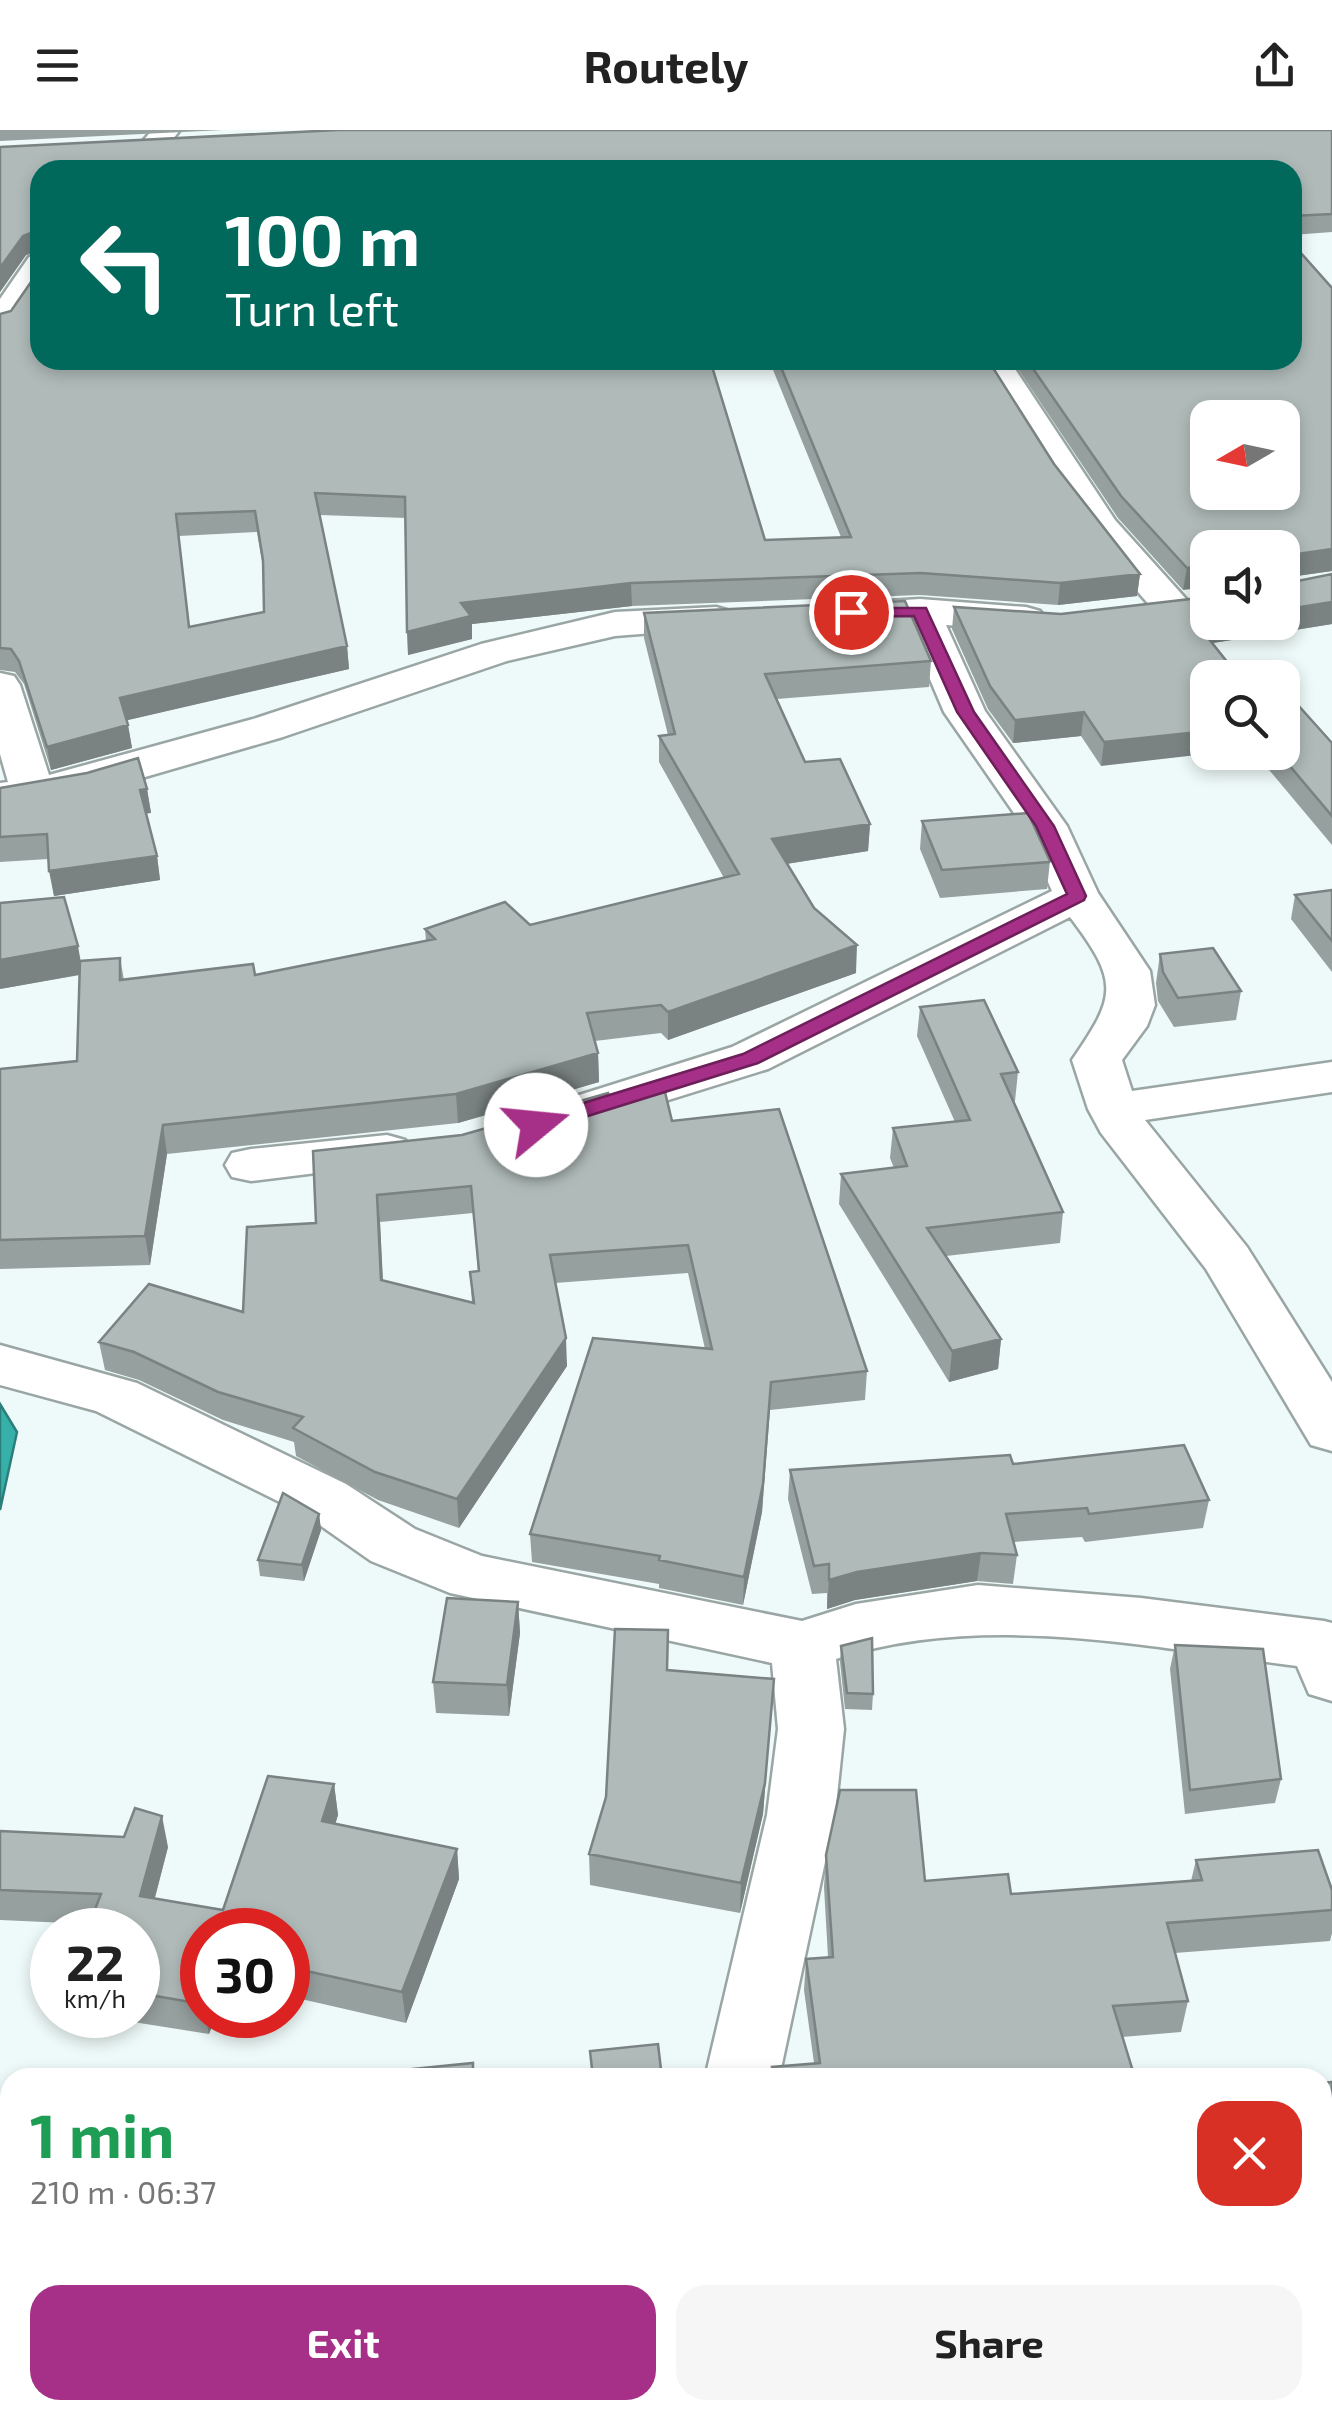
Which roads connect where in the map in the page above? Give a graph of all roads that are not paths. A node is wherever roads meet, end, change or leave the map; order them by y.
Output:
1 (159, 138) edge
2 (190, 145) edge
3 (122, 149) edge
4 (30, 277) edge
5 (0, 322) edge
6 (998, 370) edge
7 (1172, 608) edge
8 (920, 611) junction
9 (1058, 621) edge
10 (0, 684) edge
11 (16, 794) edge
12 (1077, 896) junction
13 (1332, 1078) edge
14 (1113, 1110) junction
15 (517, 1130) edge
16 (428, 1147) edge
17 (251, 1165) dead end
18 (0, 1365) edge
19 (1332, 1430) edge
20 (802, 1645) junction
21 (1332, 1676) edge
22 (744, 2068) edge

1 - 2 street
1 - 3 street
4 - 5 street
6 - 7 street
8 - 9 street
8 - 11 street
8 - 12 street
10 - 11 street
12 - 14 street
12 - 15 street
13 - 14 street
14 - 19 street
16 - 17 street
18 - 20 street
20 - 21 street
20 - 22 street

